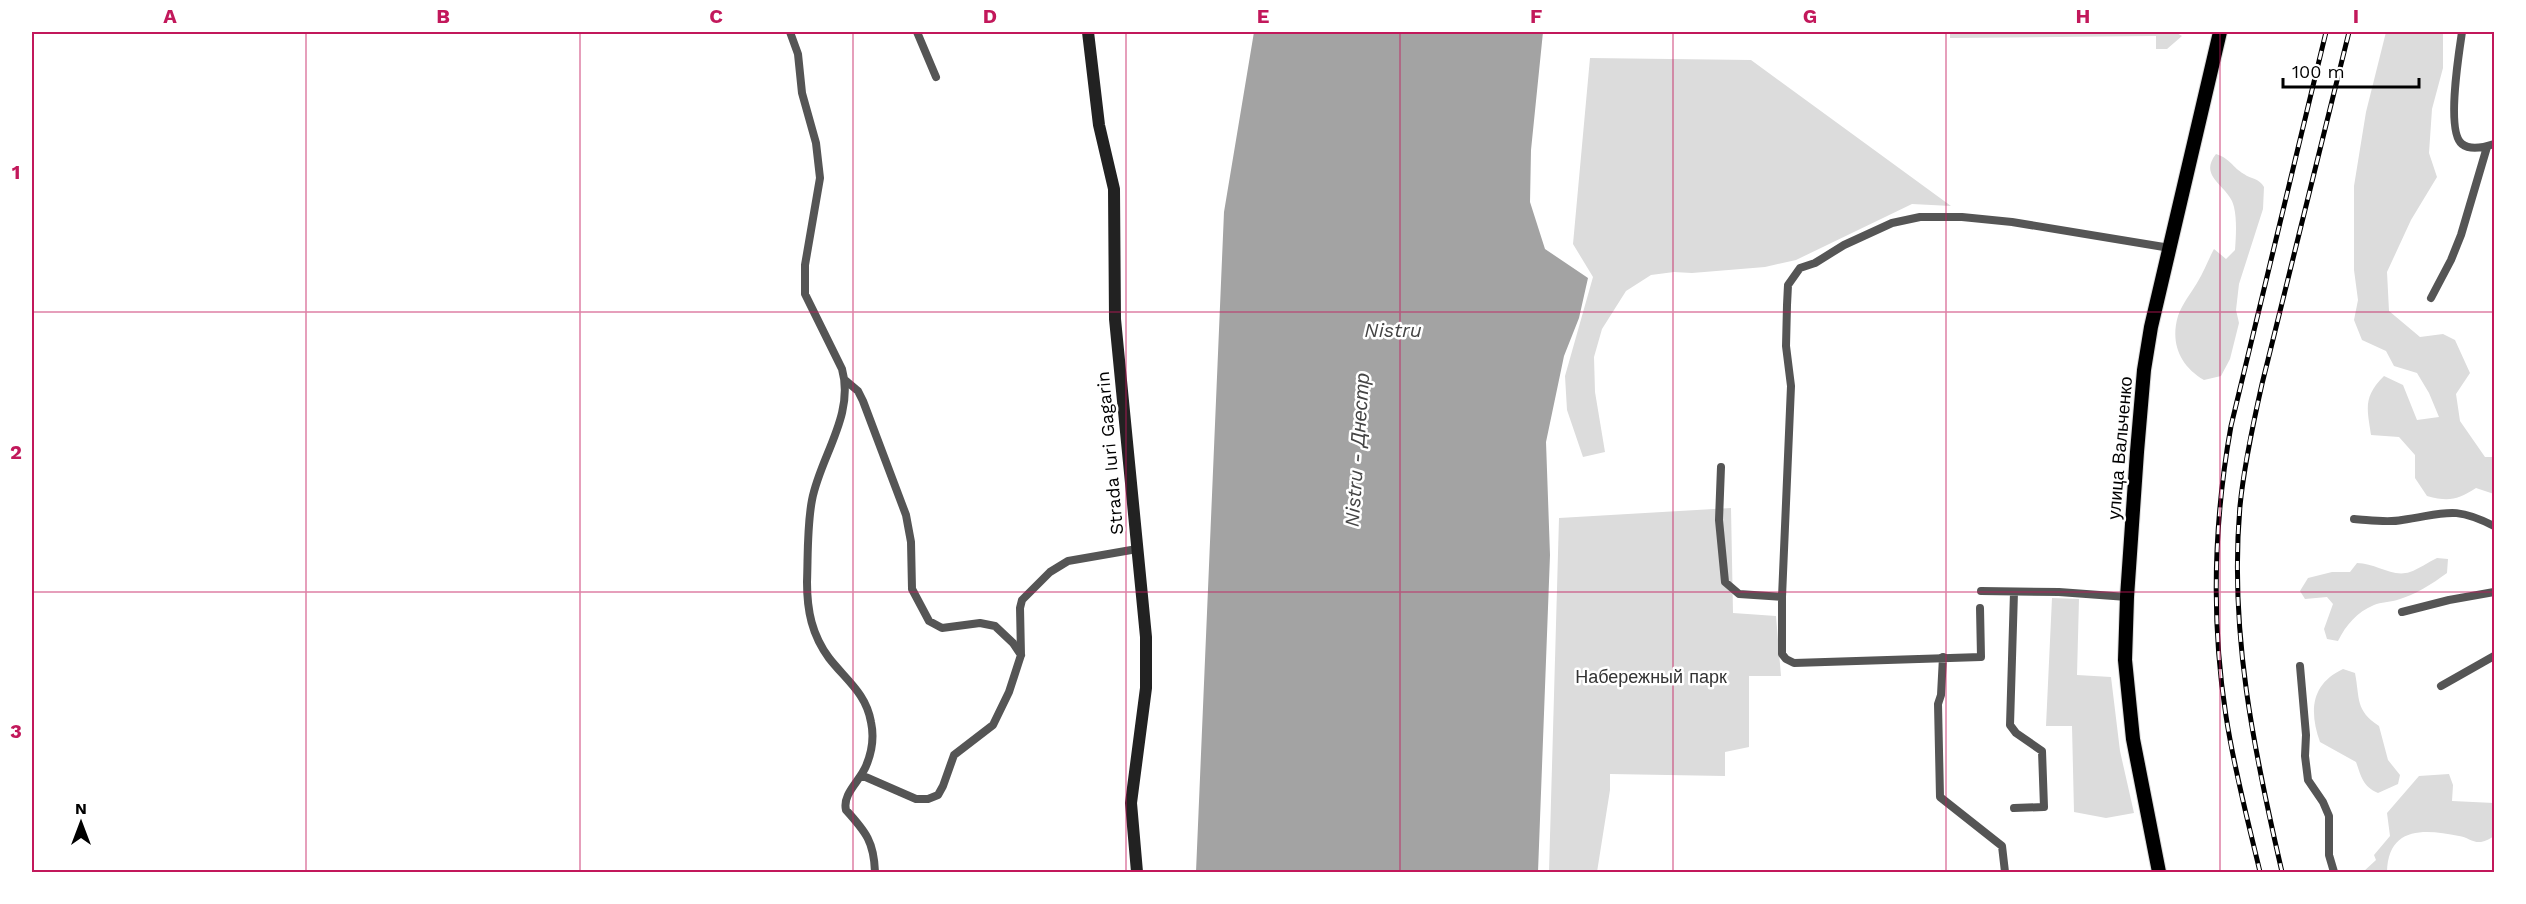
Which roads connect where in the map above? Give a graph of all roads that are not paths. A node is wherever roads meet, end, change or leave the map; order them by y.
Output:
1 (790, 32) edge
2 (917, 32) edge
3 (1088, 32) edge
4 (2220, 32) edge
5 (2462, 32) edge
6 (936, 77) dead end
7 (2491, 145) edge
8 (2170, 248) junction
9 (2431, 298) dead end
10 (845, 380) junction
11 (1721, 467) dead end
12 (2354, 519) dead end
13 (2494, 526) edge
14 (1137, 549) junction
15 (1981, 591) dead end
16 (2014, 592) junction
17 (2494, 592) edge
18 (1782, 597) junction
19 (2127, 597) junction
20 (1980, 609) dead end
21 (2402, 612) dead end
22 (1021, 655) junction
23 (2494, 656) edge
24 (1943, 657) junction
25 (2300, 666) dead end
26 (2441, 686) dead end
27 (861, 775) junction
28 (2014, 808) dead end
29 (875, 873) edge
30 (1137, 873) edge
31 (2006, 873) edge
32 (2159, 873) edge
33 (2334, 873) edge

1 - 10 street
2 - 6 street
3 - 14 main road, Strada Iuri Gagarin
4 - 8 main road, улица Вальченко
5 - 7 street
7 - 9 street
8 - 18 street
8 - 19 main road, улица Вальченко
10 - 22 street
10 - 27 street
11 - 18 street
12 - 13 street
14 - 22 street
14 - 30 main road, Strada Iuri Gagarin
15 - 16 street
16 - 19 street
16 - 28 street
17 - 21 street
18 - 24 street
19 - 32 main road, улица Вальченко
20 - 24 street
22 - 27 street
23 - 26 street
24 - 31 street
25 - 33 street
27 - 29 street

